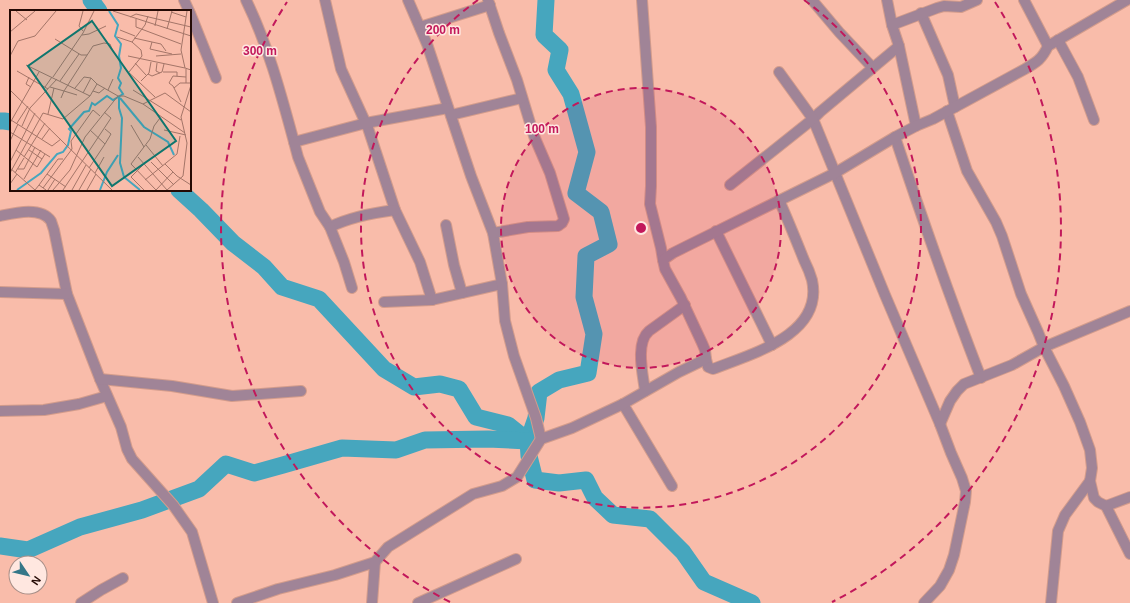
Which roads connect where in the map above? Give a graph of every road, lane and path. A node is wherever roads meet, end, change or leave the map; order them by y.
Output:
1 (184, 0) edge
2 (246, 0) edge
3 (325, 0) edge
4 (408, 0) edge
5 (642, 0) edge
6 (812, 0) edge
7 (887, 0) edge
8 (977, 0) edge
9 (1024, 0) edge
10 (1127, 0) edge
11 (489, 2) edge
12 (188, 10) edge
13 (922, 13) junction
14 (191, 17) edge
15 (892, 25) junction
16 (420, 27) junction
17 (1058, 40) junction
18 (899, 46) junction
19 (1048, 46) junction
20 (872, 67) junction
21 (779, 72) dead end
22 (216, 78) dead end
23 (522, 98) junction
24 (951, 109) junction
25 (449, 112) junction
26 (813, 120) junction
27 (1094, 120) dead end
28 (366, 123) junction
29 (916, 126) junction
30 (895, 137) junction
31 (294, 142) junction
32 (835, 173) junction
33 (730, 185) dead end
34 (780, 200) junction
35 (395, 210) junction
36 (0, 216) edge
37 (446, 225) dead end
38 (330, 227) junction
39 (716, 231) junction
40 (492, 233) junction
41 (663, 260) junction
42 (502, 284) junction
43 (352, 288) dead end
44 (0, 292) edge
45 (462, 292) junction
46 (67, 294) junction
47 (432, 300) junction
48 (384, 302) dead end
49 (685, 305) junction
50 (1130, 311) edge
51 (772, 345) junction
52 (1044, 347) junction
53 (706, 359) junction
54 (980, 378) junction
55 (100, 379) junction
56 (301, 391) dead end
57 (645, 391) junction
58 (108, 396) junction
59 (623, 404) junction
60 (0, 411) edge
61 (940, 424) junction
62 (541, 438) junction
63 (1090, 481) junction
64 (672, 486) dead end
65 (1130, 497) edge
66 (1106, 506) junction
67 (1130, 554) edge
68 (516, 558) dead end
69 (375, 562) junction
70 (123, 578) dead end
71 (81, 603) edge
72 (214, 603) edge
73 (237, 603) edge
74 (372, 603) edge
75 (418, 603) edge
76 (924, 603) edge
77 (1051, 603) edge

1 - 12 street
2 - 31 street
3 - 28 street
4 - 16 street
5 - 41 street
6 - 20 street
7 - 15 street
8 - 13 street
9 - 19 street
10 - 17 street
11 - 16 street
11 - 23 street
13 - 15 street
13 - 24 street
14 - 22 street
15 - 18 street
16 - 25 street
17 - 19 street
17 - 27 street
18 - 20 street
18 - 29 street
19 - 24 street
20 - 26 street
21 - 26 street
23 - 25 street
23 - 40 street
24 - 29 street
24 - 52 street
25 - 28 street
25 - 40 street
26 - 32 street
26 - 33 street
28 - 31 street
28 - 35 street
29 - 30 street
30 - 32 street
30 - 54 street
31 - 38 street
32 - 34 street
32 - 61 street
34 - 39 street
34 - 51 street
35 - 38 street
35 - 47 street
36 - 46 street
37 - 45 street
38 - 43 street
39 - 41 street
39 - 51 street
40 - 42 street
41 - 49 street
42 - 45 street
42 - 62 street
44 - 46 street
45 - 47 street
46 - 55 street
47 - 48 street
49 - 53 street
49 - 57 street
50 - 52 street
51 - 53 street
52 - 54 street
52 - 63 street
53 - 57 street
54 - 61 street
55 - 56 street
55 - 58 street
57 - 59 street
58 - 60 street
58 - 72 street
59 - 62 street
59 - 64 street
61 - 76 street
62 - 69 street
63 - 66 street
63 - 77 street
65 - 66 street
66 - 67 street
68 - 75 street
69 - 73 street
69 - 74 street
70 - 71 street

